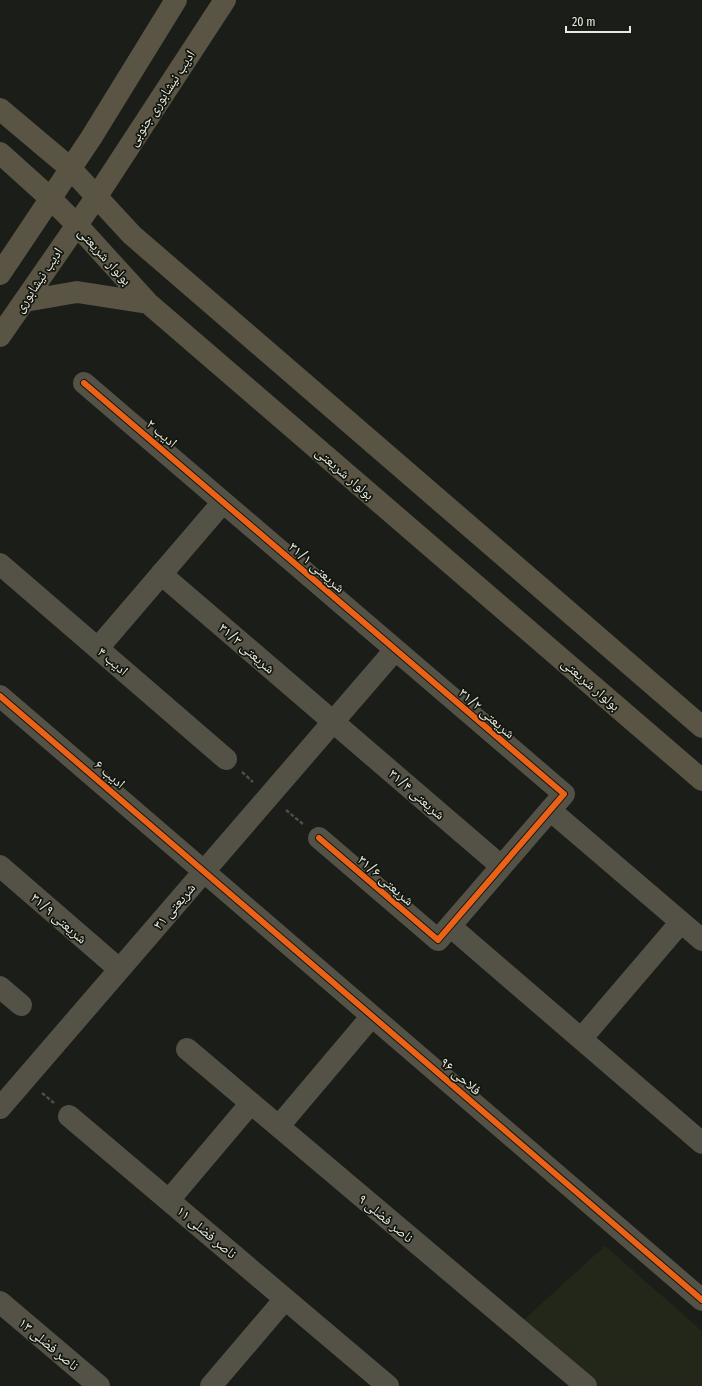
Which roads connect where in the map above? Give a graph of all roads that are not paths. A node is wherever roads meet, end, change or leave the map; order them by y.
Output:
1 (176, 0) edge
2 (225, 0) edge
3 (0, 109) edge
4 (0, 154) edge
5 (70, 168) junction
6 (97, 196) junction
7 (50, 198) junction
8 (76, 224) junction
9 (0, 242) edge
10 (1, 273) edge
11 (25, 301) junction
12 (148, 303) junction
13 (0, 336) edge
14 (84, 383) dead end
15 (223, 502) junction
16 (0, 564) edge
17 (161, 574) junction
18 (98, 648) junction
19 (395, 650) junction
20 (0, 696) edge
21 (333, 722) junction
22 (702, 727) edge
23 (226, 759) dead end
24 (702, 780) edge
25 (557, 802) junction
26 (319, 838) dead end
27 (0, 866) edge
28 (501, 866) junction
29 (204, 871) junction
30 (681, 922) junction
31 (444, 933) junction
32 (702, 940) edge
33 (119, 969) junction
34 (0, 987) edge
35 (21, 1005) dead end
36 (372, 1016) junction
37 (581, 1039) junction
38 (187, 1049) dead end
39 (251, 1103) junction
40 (0, 1108) edge
41 (69, 1116) road end
42 (278, 1126) junction
43 (702, 1143) edge
44 (169, 1200) junction
45 (285, 1299) junction
46 (702, 1300) edge
47 (0, 1302) edge
48 (99, 1386) edge
49 (211, 1386) edge
50 (388, 1386) edge
51 (586, 1386) edge

1 - 5 main road
2 - 6 main road, ادیب نیشابوری جنوبی
3 - 5 main road
4 - 7 main road, بولوار شریعتی
5 - 6 main road
5 - 7 main road
6 - 8 main road, ادیب نیشابوری جنوبی
6 - 22 main road
7 - 8 main road, بولوار شریعتی
7 - 10 main road
8 - 11 main road, ادیب نیشابوری
8 - 12 main road, بولوار شریعتی
9 - 10 main road
11 - 12 main road
11 - 13 main road, ادیب نیشابوری
12 - 24 main road, بولوار شریعتی
14 - 15 street, ادیب ۲
15 - 17 street
15 - 19 street, شریعتی ۳۱/۱
16 - 18 street, ادیب ۴
17 - 18 street
17 - 21 street, شریعتی ۳۱/۳
18 - 23 street, ادیب ۴
19 - 21 street, شریعتی ۳۱
19 - 25 street, شریعتی ۳۱/۲
20 - 29 street, ادیب ۶
21 - 28 street, شریعتی ۳۱/۴
21 - 29 street, شریعتی ۳۱
25 - 28 street
25 - 30 street, شریعتی ۳۱/۲
26 - 31 street, شریعتی ۳۱/۶
27 - 33 street, شریعتی ۳۱/۹
28 - 31 street
29 - 33 street, شریعتی ۳۱
29 - 36 street, فلاحی ۹۶
30 - 32 street, شریعتی ۳۱/۲
30 - 37 street
31 - 37 street, شریعتی ۳۱/۶
33 - 40 street, شریعتی ۳۱
34 - 35 street
36 - 42 street
36 - 46 street, فلاحی ۹۶
37 - 43 street, شریعتی ۳۱/۶
38 - 39 street, ناصر فضلی ۹
39 - 42 street, ناصر فضلی ۹
39 - 44 street
41 - 44 street, ناصر فضلی ۱۱
42 - 51 street, ناصر فضلی ۹
44 - 45 street, ناصر فضلی ۱۱
45 - 49 street
45 - 50 street, ناصر فضلی ۱۱
47 - 48 street, ناصر فضلی ۱۳

